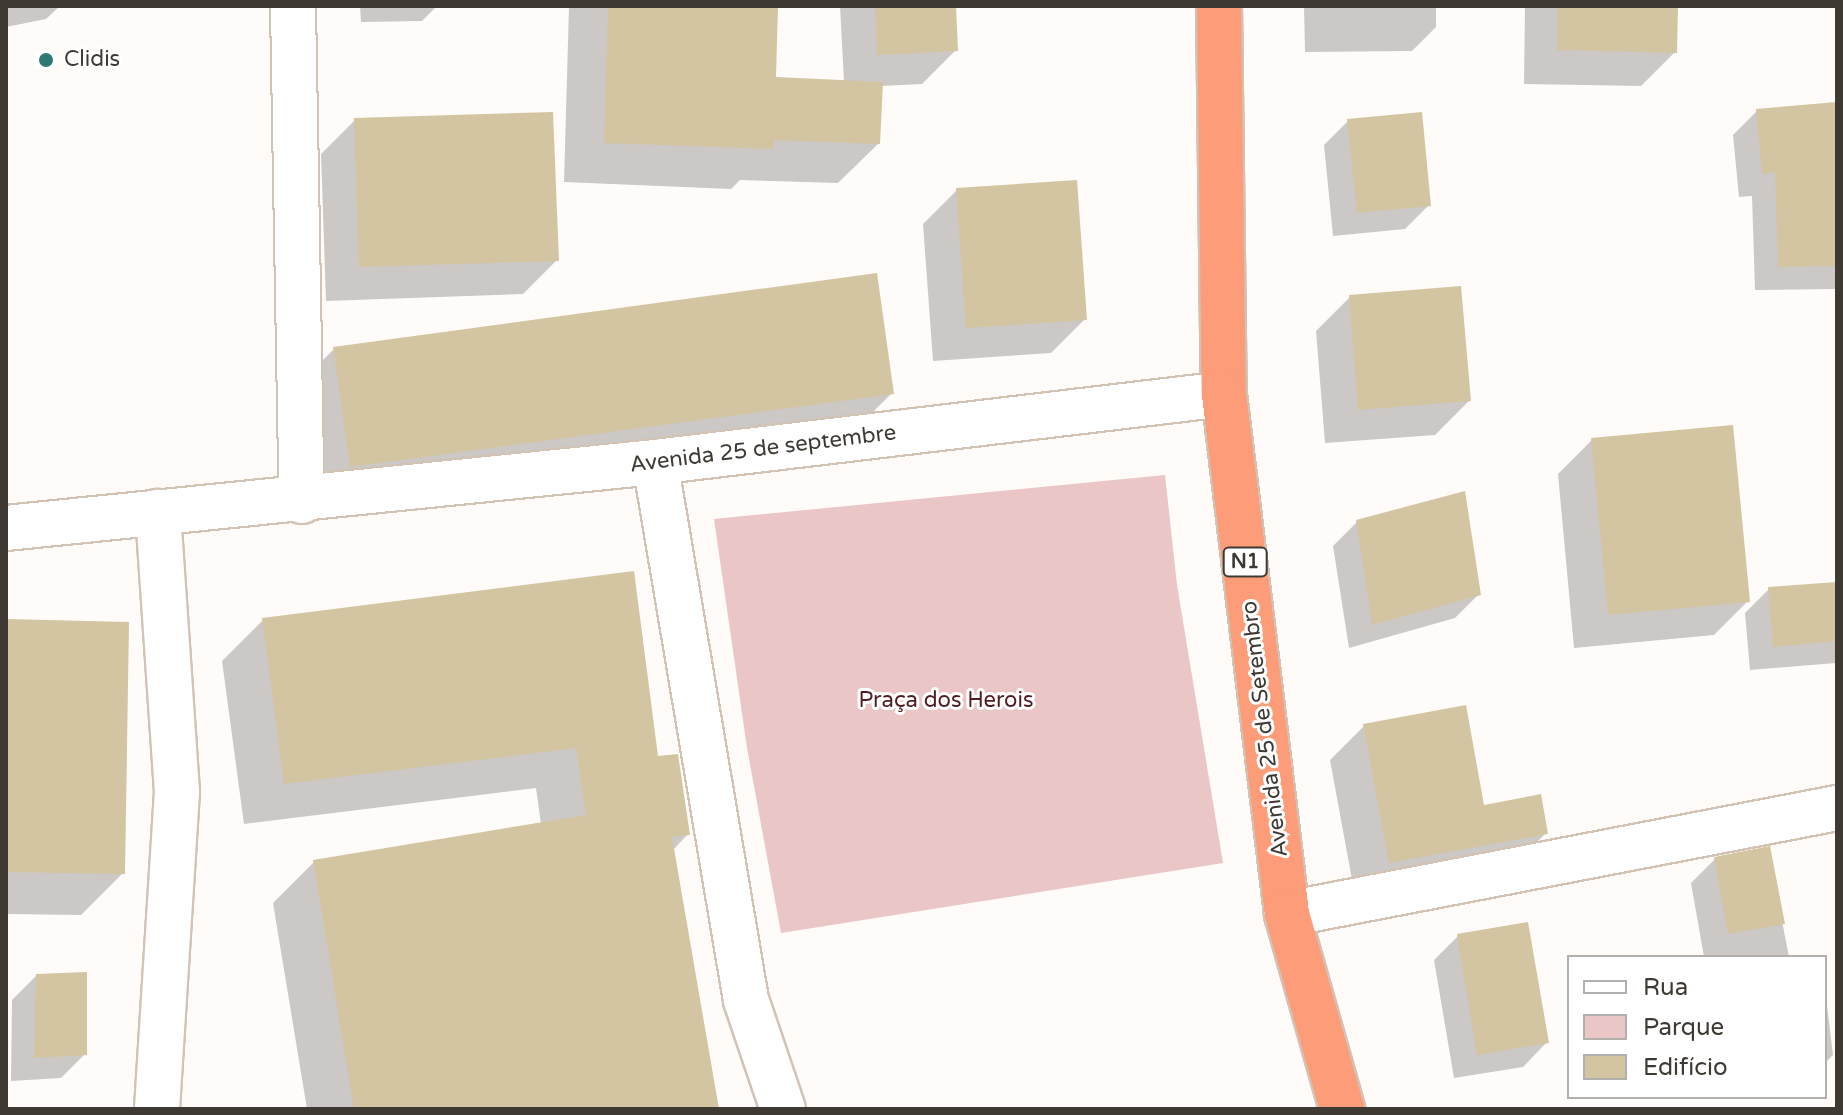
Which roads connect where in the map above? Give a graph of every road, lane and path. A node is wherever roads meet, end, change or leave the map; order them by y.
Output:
1 (293, 6) edge
2 (1219, 6) edge
3 (1224, 394) junction
4 (655, 462) junction
5 (302, 501) junction
6 (158, 512) junction
7 (6, 528) edge
8 (1837, 808) edge
9 (1287, 914) junction
10 (157, 1109) edge
11 (783, 1109) edge
12 (1342, 1109) edge

1 - 5 street
2 - 3 highway, Avenida 25 de Setembro / N1
3 - 4 street, Avenida 25 de septembre
3 - 9 highway, Avenida 25 de Setembro / N1
4 - 5 street, Avenida 25 de septembre
4 - 11 street
5 - 6 street, Avenida 25 de septembre
6 - 7 street, Avenida 25 de septembre
6 - 10 street
8 - 9 street
9 - 12 highway, Avenida 25 de Setembro / N1

